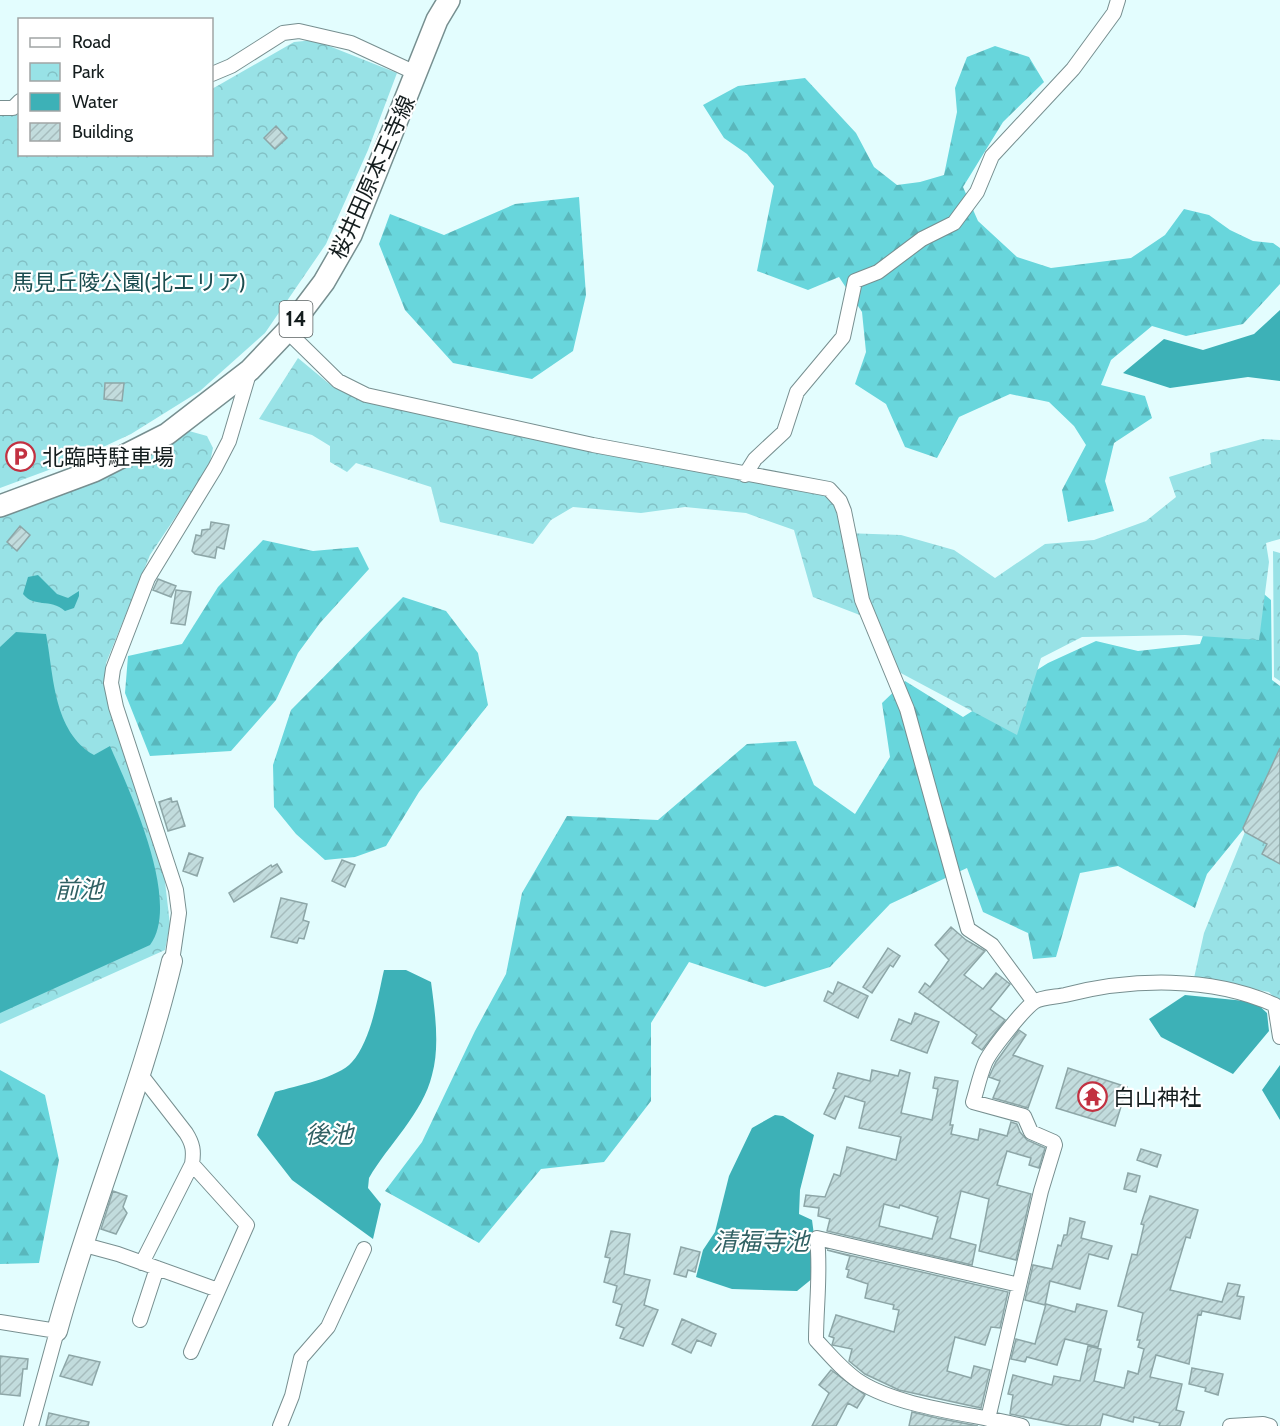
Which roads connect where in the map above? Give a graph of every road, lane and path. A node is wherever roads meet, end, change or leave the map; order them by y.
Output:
1 (449, 0) edge
2 (1118, 0) edge
3 (213, 74) edge
4 (418, 74) junction
5 (18, 103) edge
6 (0, 108) edge
7 (287, 331) junction
8 (250, 370) junction
9 (746, 475) junction
10 (0, 506) edge
11 (172, 961) joint
12 (1280, 999) edge
13 (1263, 1000) junction
14 (1034, 1002) junction
15 (1280, 1037) edge
16 (141, 1075) junction
17 (192, 1164) junction
18 (81, 1244) junction
19 (364, 1249) dead end
20 (142, 1263) junction
21 (157, 1268) junction
22 (1019, 1285) junction
23 (218, 1290) junction
24 (140, 1320) dead end
25 (0, 1322) edge
26 (57, 1331) junction
27 (191, 1352) dead end
28 (993, 1422) edge
29 (31, 1426) edge
30 (280, 1426) edge
31 (1022, 1426) edge
32 (1230, 1426) edge
33 (1270, 1426) edge

1 - 4 main road, 桜井田原本王寺線 / 14
2 - 9 street
3 - 4 street
4 - 7 main road, 桜井田原本王寺線 / 14
5 - 6 street
7 - 8 main road, 桜井田原本王寺線 / 14
7 - 9 street
8 - 10 main road, 桜井田原本王寺線 / 14
8 - 11 street
9 - 14 street
11 - 16 street
12 - 13 street
13 - 14 street
13 - 15 street
14 - 22 street
16 - 17 street
16 - 18 street
17 - 20 street
17 - 23 street
18 - 20 street
18 - 26 street
19 - 30 street
20 - 21 street
21 - 23 street
21 - 24 street
22 - 28 street
22 - 28 street
23 - 27 street
25 - 26 street
26 - 29 street
28 - 31 street
32 - 33 street

